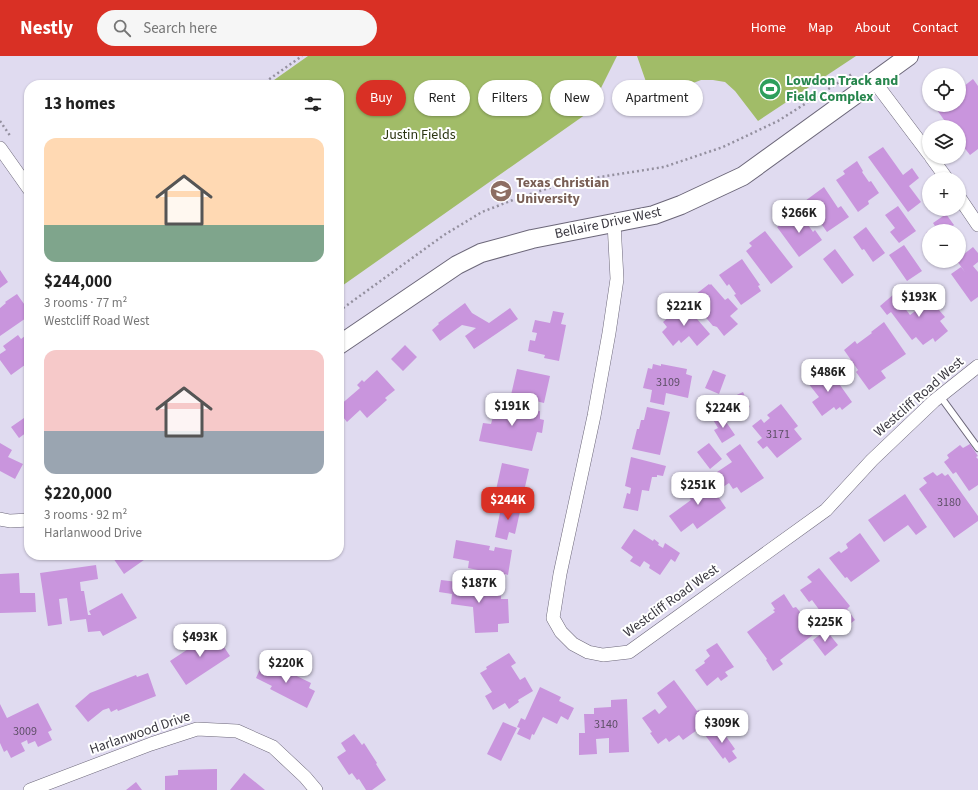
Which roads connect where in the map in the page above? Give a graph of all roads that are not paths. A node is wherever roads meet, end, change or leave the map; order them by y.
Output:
1 (909, 56) edge
2 (874, 81) junction
3 (922, 145) edge
4 (0, 148) edge
5 (24, 182) edge
6 (966, 207) edge
7 (614, 223) junction
8 (978, 225) edge
9 (344, 342) edge
10 (978, 366) edge
11 (940, 396) junction
12 (978, 448) edge
13 (0, 519) edge
14 (24, 520) edge
15 (48, 787) edge
16 (30, 790) edge
17 (316, 790) edge

1 - 2 street, Bellaire Drive West
2 - 3 street
2 - 7 street, Bellaire Drive West
4 - 5 street
6 - 8 street
7 - 9 street, Bellaire Drive West
7 - 11 street, Westcliff Road West
10 - 11 street, Westcliff Road West
11 - 12 lane
13 - 14 street
15 - 16 street, Harlanwood Drive
15 - 17 street, Harlanwood Drive

